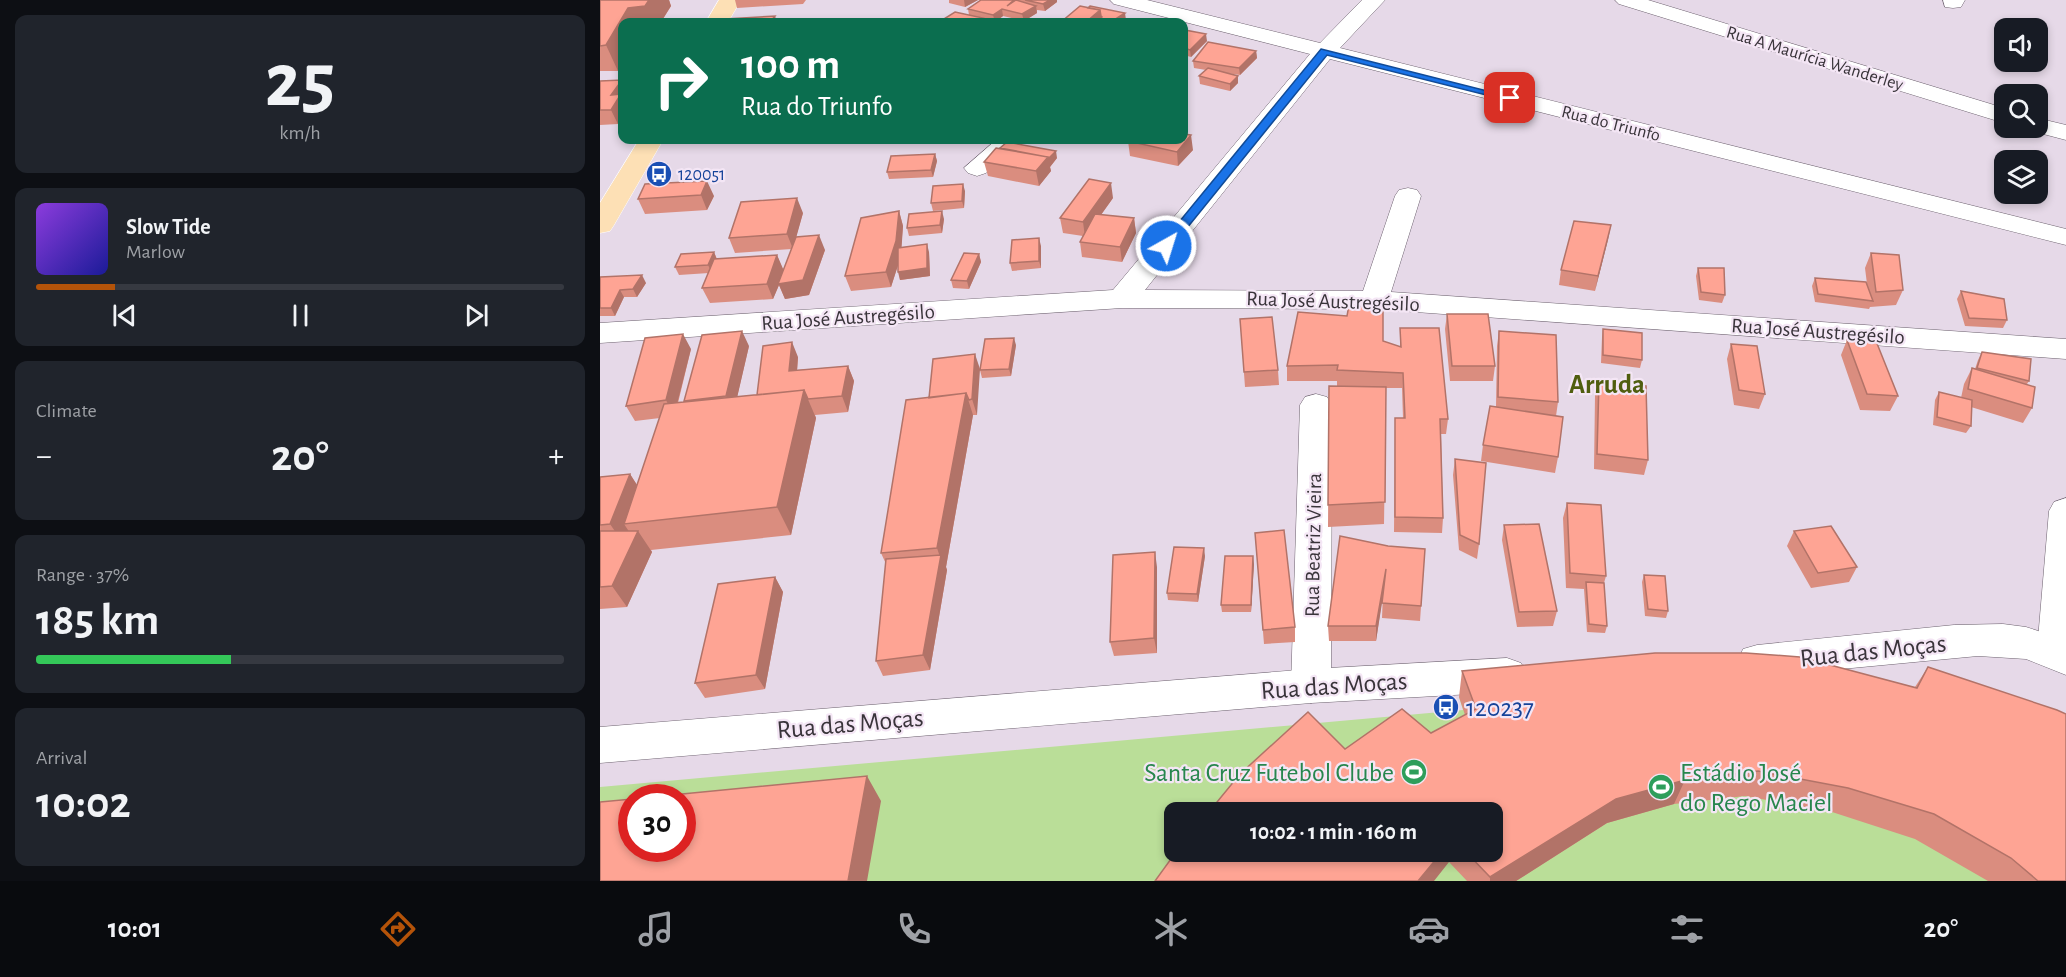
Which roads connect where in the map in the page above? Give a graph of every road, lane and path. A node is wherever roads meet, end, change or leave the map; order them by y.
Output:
1 (729, 0) edge
2 (1121, 0) edge
3 (1374, 0) edge
4 (1626, 0) edge
5 (1161, 17) edge
6 (719, 18) edge
7 (1188, 23) edge
8 (1324, 51) junction
9 (1994, 113) edge
10 (2048, 128) edge
11 (2066, 133) edge
12 (649, 144) edge
13 (1006, 144) edge
14 (978, 168) dead end
15 (1408, 196) dead end
16 (600, 225) edge
17 (2066, 237) edge
18 (1122, 299) junction
19 (1374, 300) junction
20 (600, 333) edge
21 (2066, 349) edge
22 (1316, 405) dead end
23 (2066, 511) edge
24 (2061, 655) edge
25 (1727, 662) edge
26 (1537, 673) edge
27 (1311, 686) junction
28 (600, 745) edge

1 - 6 main road
2 - 5 street, Rua do Triunfo
3 - 8 street
4 - 9 street, Rua A Maurícia Wanderley
7 - 8 street, Rua do Triunfo
8 - 17 street, Rua do Triunfo
8 - 18 street
10 - 11 street
12 - 16 main road
13 - 14 street
15 - 19 street
18 - 19 street, Rua José Austregésilo
18 - 20 street, Rua José Austregésilo
19 - 21 street, Rua José Austregésilo
22 - 27 street, Rua Beatriz Vieira
23 - 24 street
24 - 25 street, Rua das Moças
26 - 27 street, Rua das Moças
27 - 28 street, Rua das Moças

